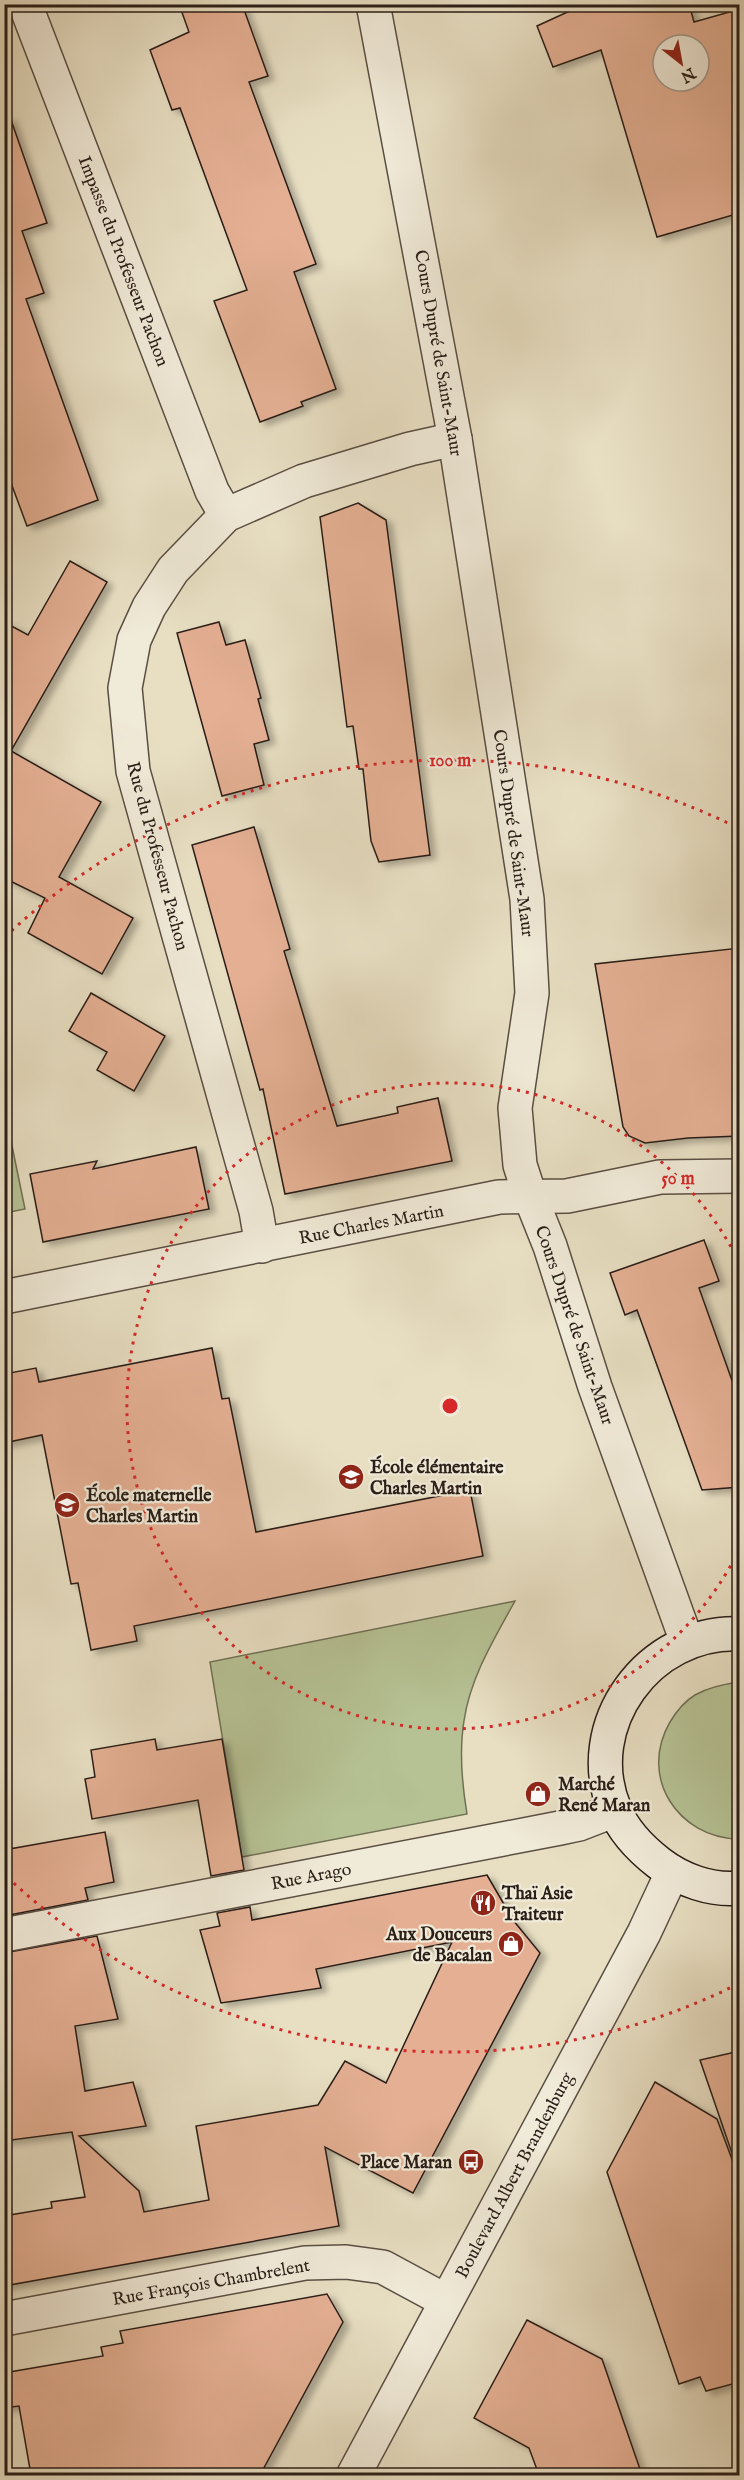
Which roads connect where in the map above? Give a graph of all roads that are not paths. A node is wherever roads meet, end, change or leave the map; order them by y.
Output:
1 (25, 4) edge
2 (374, 4) edge
3 (455, 439) junction
4 (226, 515) junction
5 (740, 1176) edge
6 (530, 1196) junction
7 (262, 1246) junction
8 (4, 1297) edge
9 (740, 1634) edge
10 (687, 1642) junction
11 (615, 1810) junction
12 (672, 1873) junction
13 (740, 1888) edge
14 (4, 1935) edge
15 (446, 2301) junction
16 (4, 2319) edge
17 (353, 2475) edge

1 - 4 street, Impasse du Professeur Pachon
2 - 3 street, Cours Dupré de Saint-Maur
3 - 4 street, Rue du Professeur Pachon
3 - 6 street, Cours Dupré de Saint-Maur
4 - 7 street, Rue du Professeur Pachon
5 - 6 street, Rue Charles Martin
6 - 7 street, Rue Charles Martin
6 - 10 street, Cours Dupré de Saint-Maur
7 - 8 street, Rue Charles Martin
9 - 10 street
10 - 11 street
11 - 12 street
11 - 14 street, Rue Arago
12 - 13 street
12 - 15 street, Boulevard Albert Brandenburg
15 - 16 street, Rue François Chambrelent
15 - 17 street, Boulevard Albert Brandenburg

